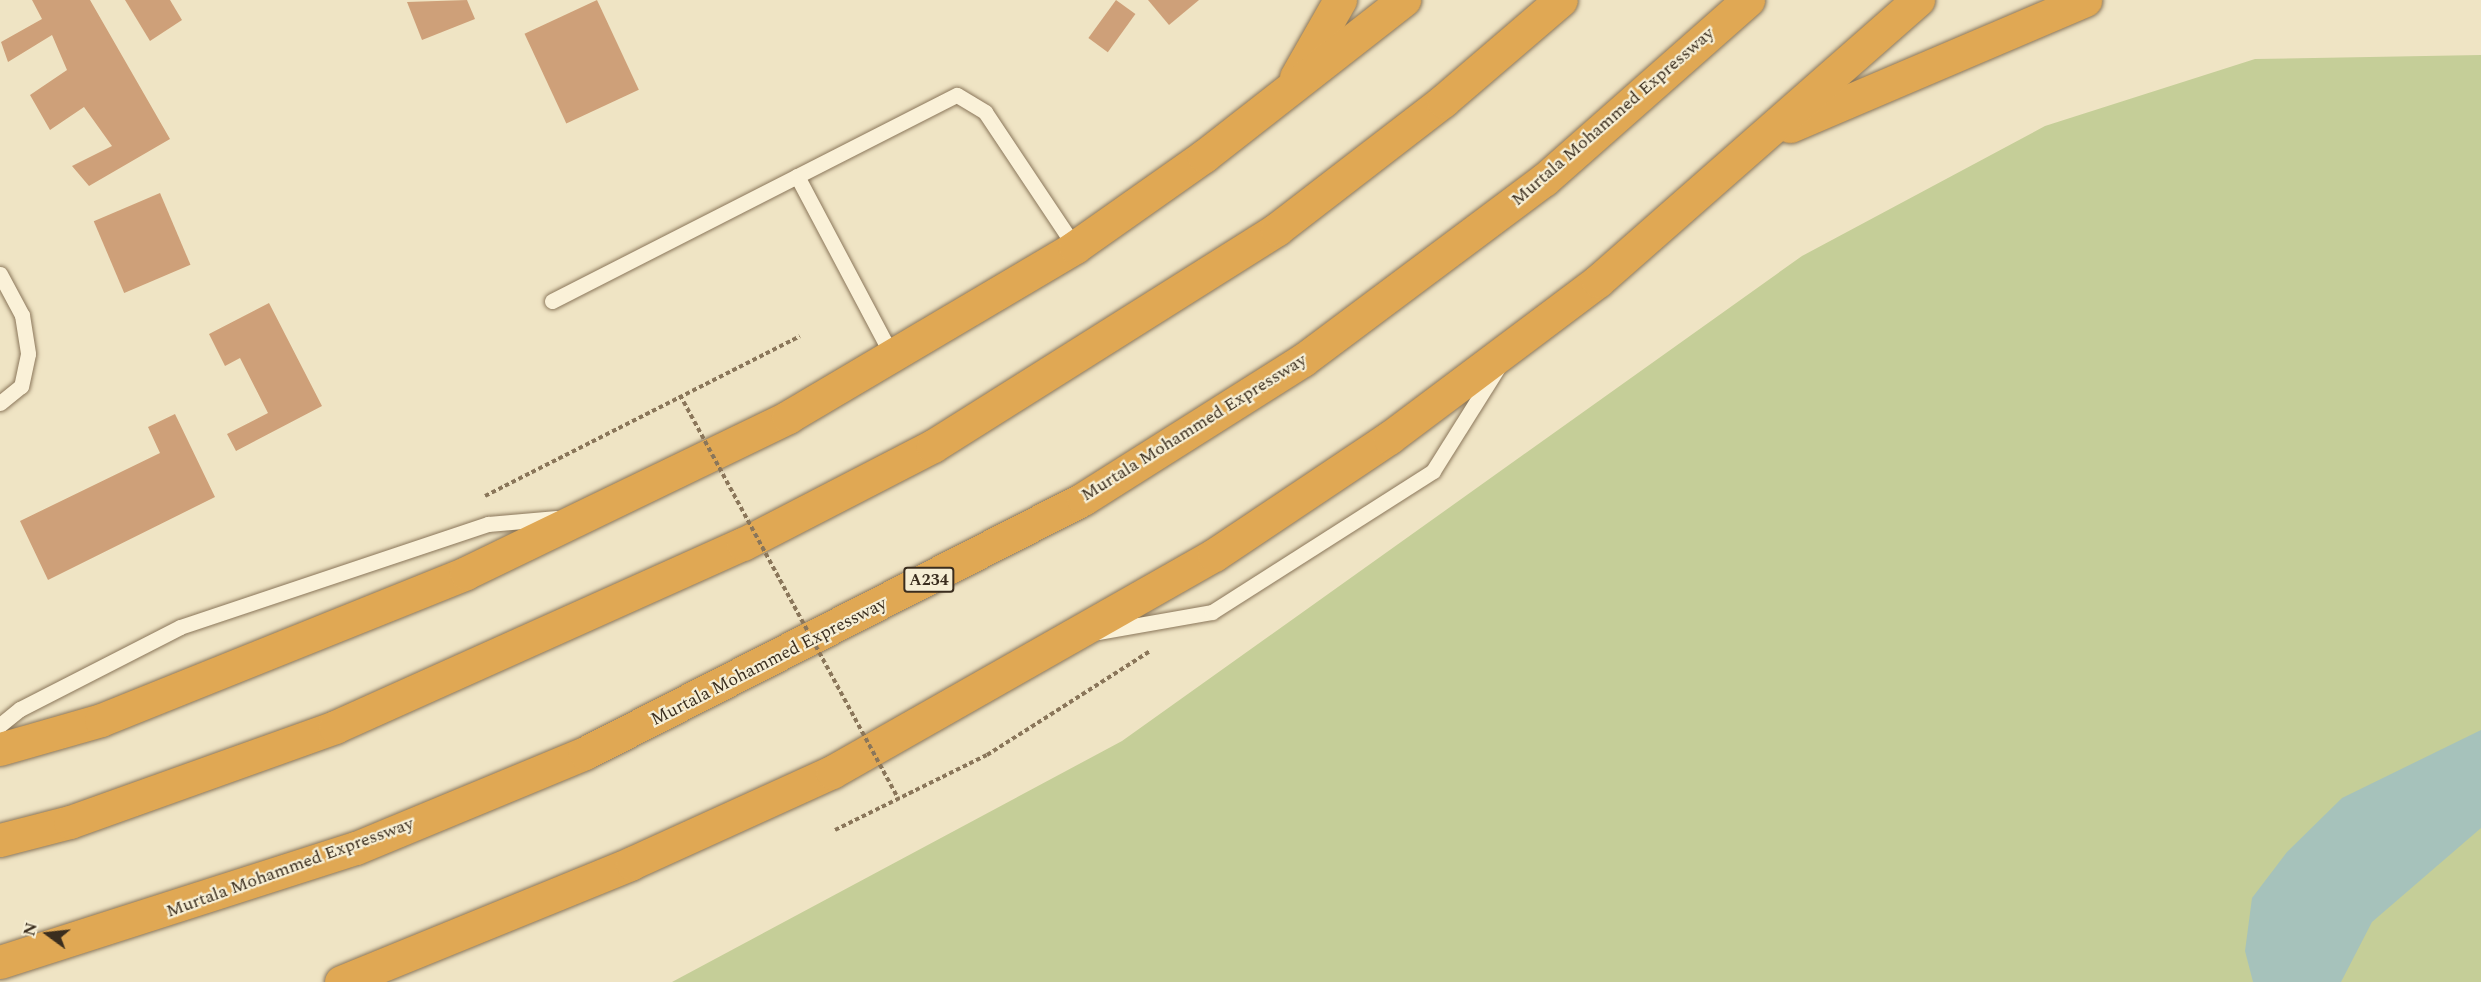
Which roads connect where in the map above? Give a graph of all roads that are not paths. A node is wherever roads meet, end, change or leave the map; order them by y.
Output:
1 (1340, 0) edge
2 (1404, 0) edge
3 (1561, 0) edge
4 (1748, 0) edge
5 (1918, 0) edge
6 (2085, 0) edge
7 (1294, 81) junction
8 (1764, 138) junction
9 (797, 176) junction
10 (1075, 248) junction
11 (0, 274) edge
12 (552, 301) dead end
13 (1512, 345) junction
14 (893, 357) junction
15 (0, 403) edge
16 (587, 516) junction
17 (1072, 637) junction
18 (0, 725) edge
19 (0, 749) edge
20 (0, 840) edge
21 (0, 962) edge
22 (341, 982) edge

1 - 7 highway
2 - 7 highway
3 - 20 highway
4 - 21 highway, Murtala Mohammed Expressway / A234
5 - 8 highway
6 - 8 highway
7 - 10 highway
8 - 13 highway
9 - 10 lane
9 - 12 lane
9 - 14 lane
10 - 14 highway
11 - 15 lane
13 - 17 highway
13 - 17 lane
14 - 16 highway
16 - 18 lane
16 - 19 highway
17 - 22 highway

